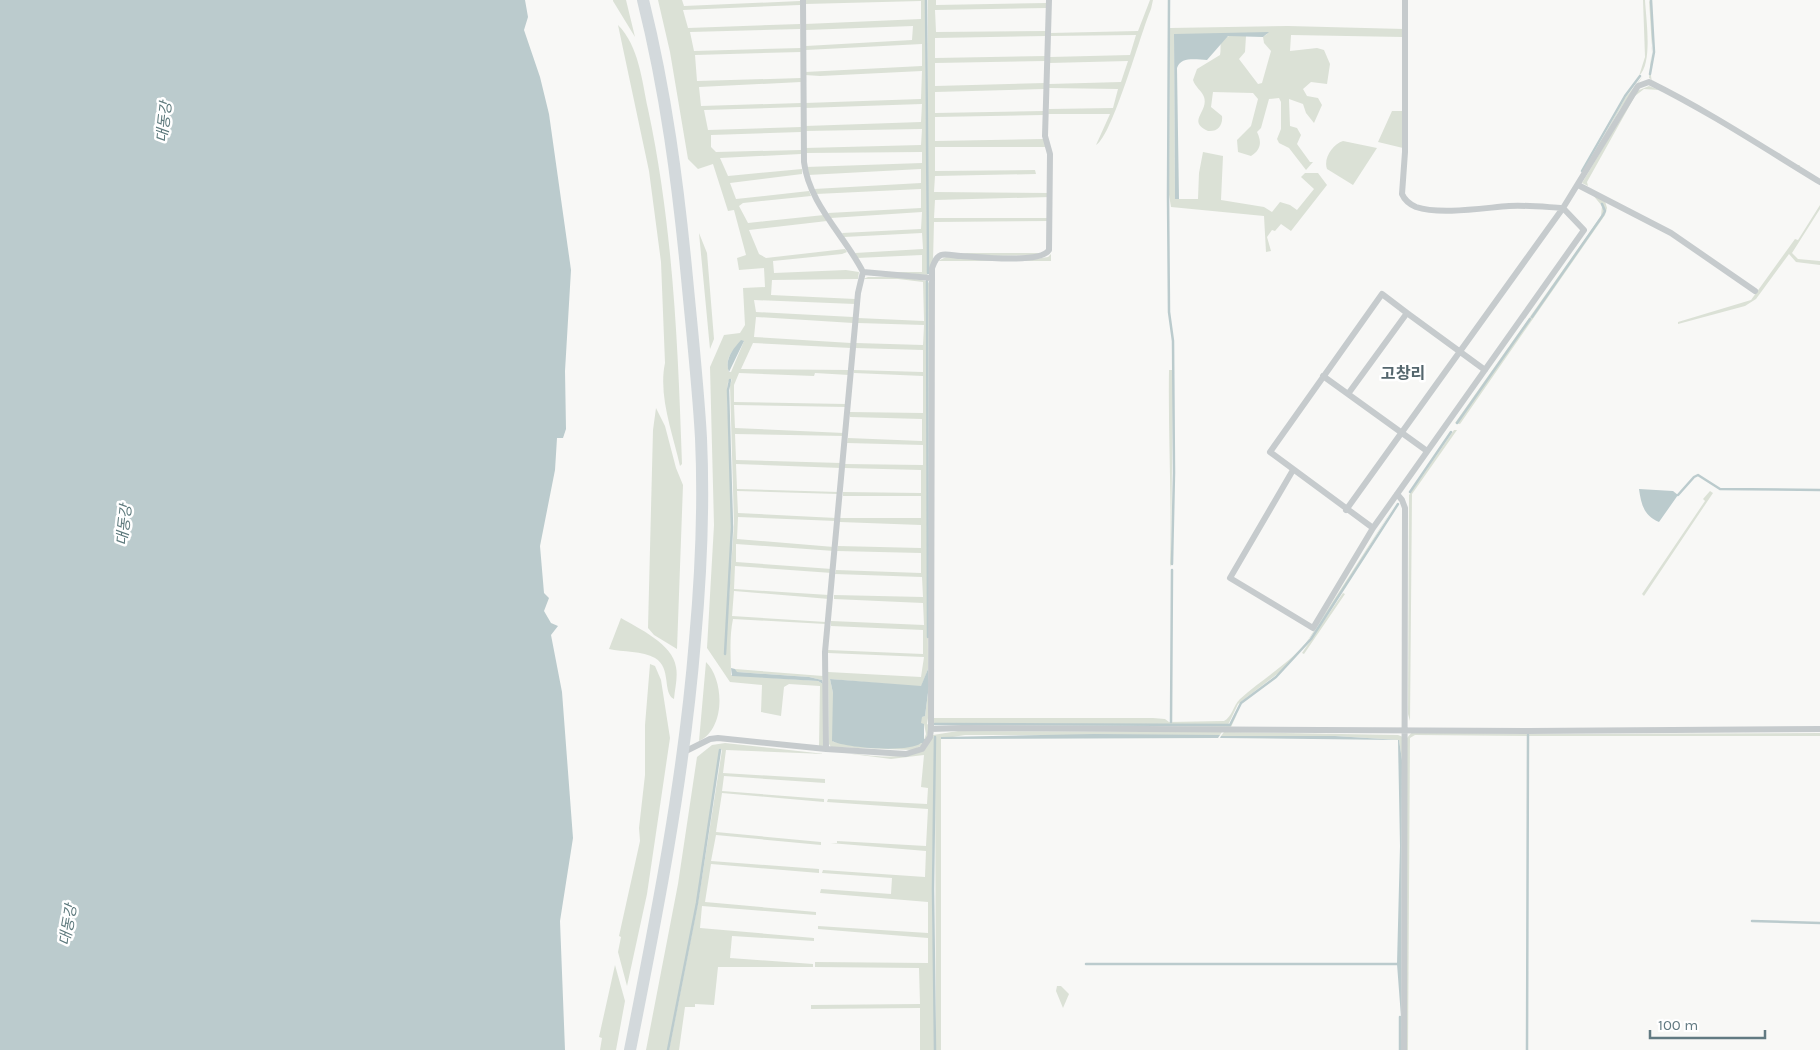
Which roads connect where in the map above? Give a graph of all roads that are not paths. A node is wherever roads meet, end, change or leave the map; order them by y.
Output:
1 (643, 0) edge
2 (803, 0) edge
3 (1049, 0) edge
4 (1405, 0) edge
5 (1820, 182) edge
6 (1578, 185) junction
7 (1563, 208) junction
8 (863, 272) junction
9 (931, 278) junction
10 (1755, 291) dead end
11 (1406, 313) junction
12 (1460, 352) junction
13 (1485, 370) junction
14 (1323, 376) junction
15 (1348, 394) junction
16 (1401, 432) junction
17 (1427, 451) junction
18 (1293, 470) junction
19 (1396, 494) junction
20 (1346, 510) junction
21 (1373, 528) junction
22 (931, 729) junction
23 (1820, 729) edge
24 (1406, 730) junction
25 (826, 749) junction
26 (682, 753) junction
27 (630, 1050) edge
28 (1404, 1050) edge

1 - 26 highway
2 - 8 street
3 - 9 street
4 - 7 street
5 - 6 street
6 - 7 street
6 - 10 street
7 - 12 street
7 - 13 street
8 - 9 street
8 - 25 street
9 - 22 street
11 - 12 street
11 - 14 street
11 - 15 street
12 - 13 street
12 - 16 street
13 - 17 street
14 - 15 street
14 - 18 street
15 - 16 street
16 - 17 street
16 - 20 street
17 - 19 street
18 - 20 street
18 - 21 street
19 - 21 street
19 - 24 street
20 - 21 street
22 - 24 street
22 - 25 street
23 - 24 street
24 - 28 street
25 - 26 street
26 - 27 highway

